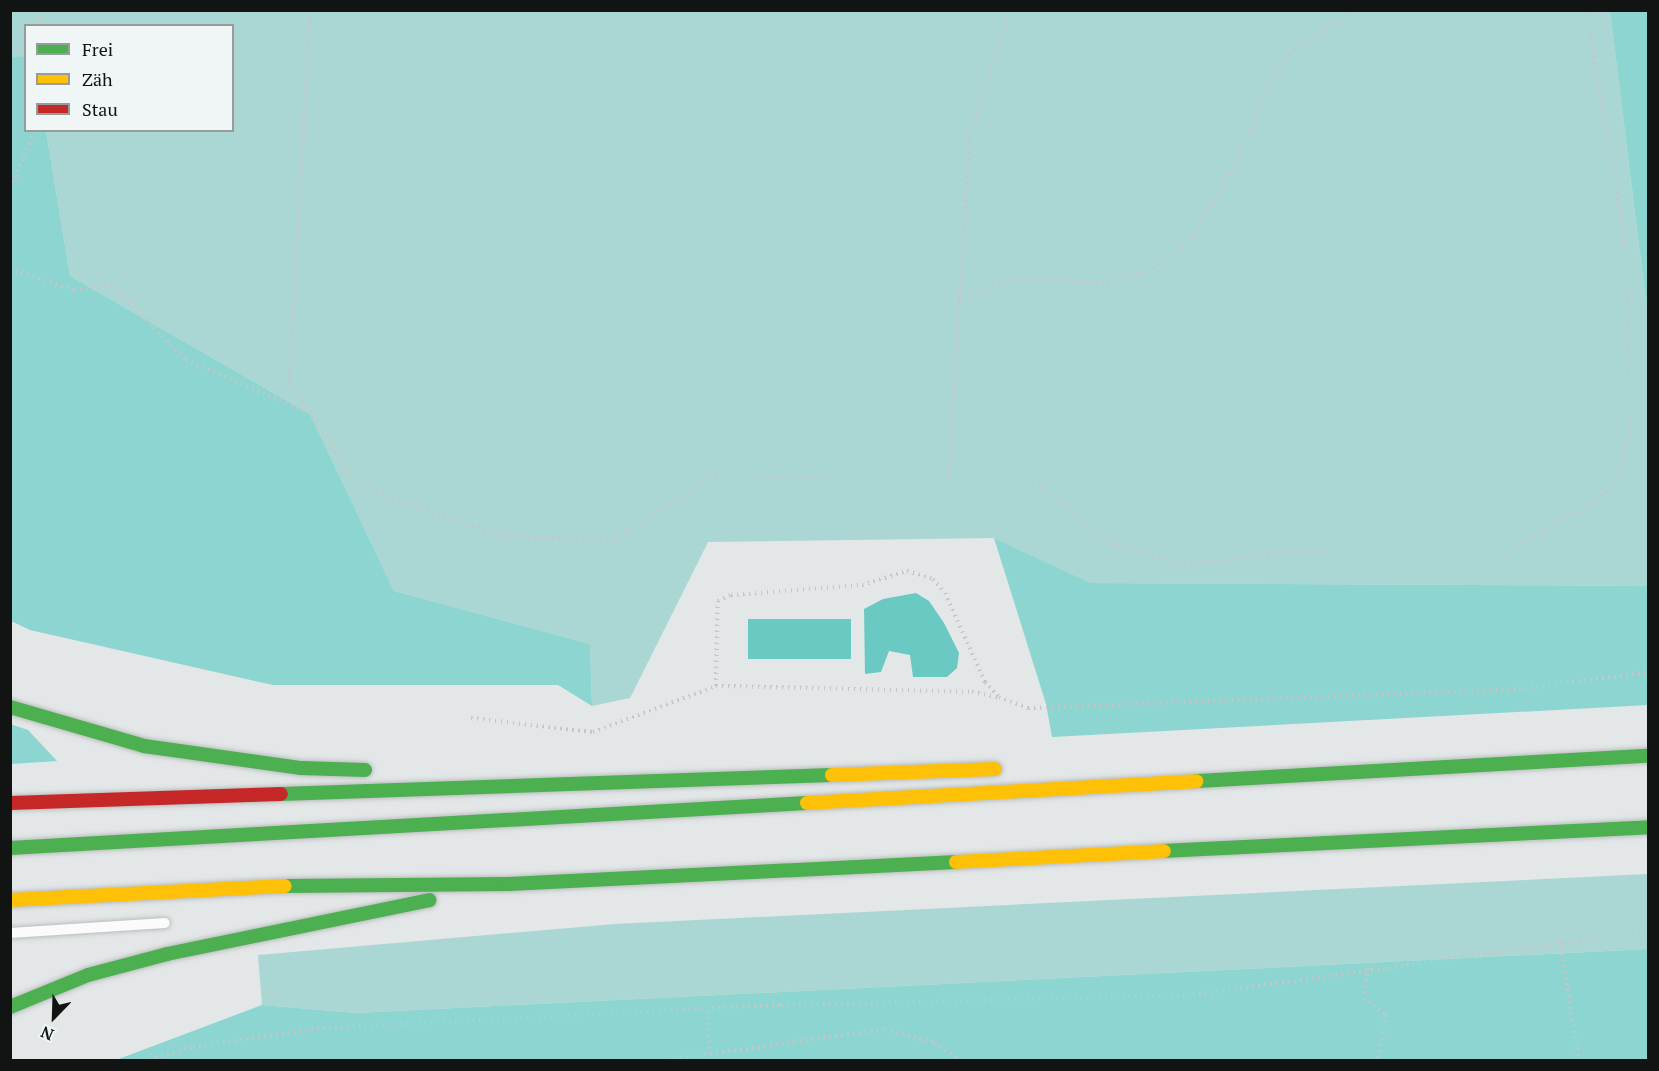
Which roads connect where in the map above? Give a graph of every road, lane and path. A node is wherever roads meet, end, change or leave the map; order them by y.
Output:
1 (310, 10) edge
2 (1009, 10) edge
3 (1355, 10) edge
4 (1586, 10) edge
5 (33, 132) edge
6 (10, 188) edge
7 (10, 269) edge
8 (959, 300) junction
9 (310, 414) junction
10 (948, 483) junction
11 (1648, 672) edge
12 (717, 686) junction
13 (999, 697) junction
14 (10, 707) edge
15 (471, 718) dead end
16 (1648, 756) edge
17 (1262, 760) dead end
18 (1014, 768) dead end
19 (383, 771) dead end
20 (1285, 772) junction
21 (430, 773) dead end
22 (540, 783) junction
23 (10, 803) edge
24 (1648, 827) edge
25 (10, 848) edge
26 (508, 884) junction
27 (10, 900) edge
28 (165, 923) dead end
29 (1648, 931) edge
30 (10, 933) edge
31 (1560, 942) junction
32 (1368, 968) junction
33 (10, 1007) edge
34 (708, 1011) junction
35 (710, 1057) junction
36 (159, 1059) edge
37 (150, 1060) edge
38 (669, 1060) edge
39 (959, 1060) edge
40 (1378, 1060) edge
41 (1579, 1060) edge

1 - 9 path
2 - 8 path
3 - 8 path
4 - 10 path
5 - 6 path
7 - 9 path
8 - 10 path
9 - 10 path
11 - 13 path
12 - 13 path
12 - 13 path
12 - 15 path
14 - 19 highway
16 - 20 highway
17 - 20 highway
18 - 22 highway
20 - 25 highway
21 - 22 highway
22 - 23 highway
24 - 26 highway
26 - 27 highway
26 - 33 highway
28 - 30 lane
29 - 31 path
31 - 32 path
31 - 41 path
32 - 34 path
32 - 40 path
34 - 35 path
34 - 36 path
35 - 38 path
35 - 39 path
36 - 37 path

